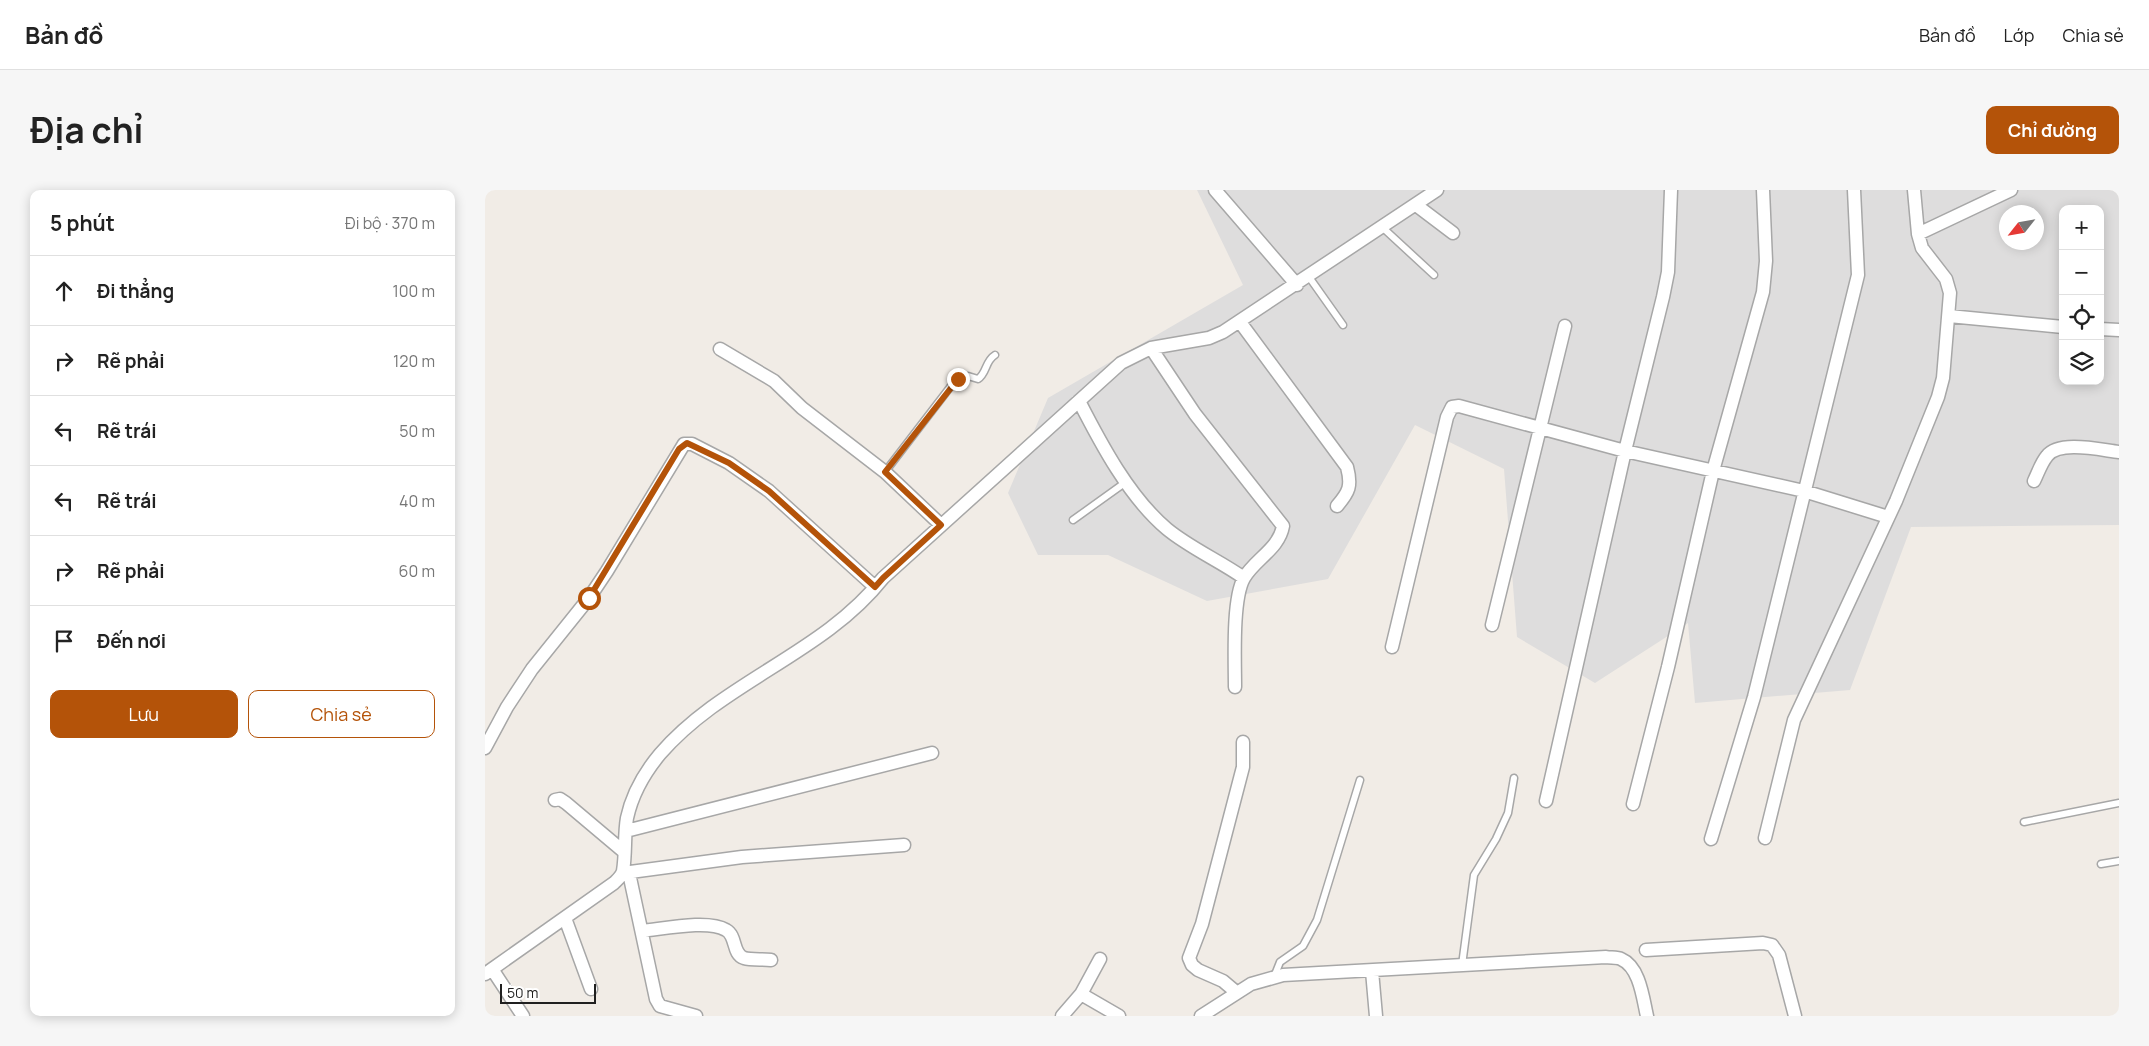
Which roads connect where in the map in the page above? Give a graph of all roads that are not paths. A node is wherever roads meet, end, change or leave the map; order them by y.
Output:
1 (1215, 190) edge
2 (1437, 190) edge
3 (1671, 190) edge
4 (1763, 190) edge
5 (1854, 190) edge
6 (1914, 190) edge
7 (2011, 190) edge
8 (1416, 204) junction
9 (1382, 227) junction
10 (1453, 232) dead end
11 (1918, 234) junction
12 (1434, 275) dead end
13 (1309, 277) junction
14 (1297, 285) junction
15 (1949, 316) junction
16 (1240, 322) junction
17 (1343, 325) dead end
18 (1565, 326) dead end
19 (2059, 327) edge
20 (2104, 329) edge
21 (2119, 330) edge
22 (1151, 348) junction
23 (720, 349) dead end
24 (995, 355) dead end
25 (1079, 401) junction
26 (1538, 428) junction
27 (1625, 451) junction
28 (2119, 452) edge
29 (1713, 471) junction
30 (885, 472) junction
31 (2034, 481) dead end
32 (1126, 482) junction
33 (1804, 491) junction
34 (1337, 506) dead end
35 (1888, 516) junction
36 (1073, 520) dead end
37 (941, 525) junction
38 (1244, 578) junction
39 (875, 587) junction
40 (1492, 625) dead end
41 (1392, 647) dead end
42 (1235, 687) dead end
43 (1243, 742) dead end
44 (485, 748) edge
45 (931, 752) dead end
46 (1514, 778) dead end
47 (1360, 780) dead end
48 (555, 800) dead end
49 (1546, 800) dead end
50 (2119, 803) edge
51 (1633, 804) dead end
52 (2024, 822) dead end
53 (626, 831) junction
54 (1765, 838) dead end
55 (1711, 839) dead end
56 (903, 845) dead end
57 (623, 851) junction
58 (2119, 861) edge
59 (2101, 864) dead end
60 (626, 873) junction
61 (565, 918) junction
62 (642, 931) junction
63 (1646, 950) dead end
64 (1100, 959) dead end
65 (771, 960) dead end
66 (1463, 965) junction
67 (1372, 971) junction
68 (489, 972) edge
69 (1274, 977) junction
70 (591, 989) dead end
71 (1237, 992) junction
72 (1081, 994) junction
73 (523, 1016) edge
74 (696, 1016) edge
75 (1062, 1016) edge
76 (1119, 1016) edge
77 (1201, 1016) edge
78 (1376, 1016) edge
79 (1647, 1016) edge
80 (1795, 1016) edge

1 - 14 street
2 - 8 street
3 - 27 street
4 - 29 street
5 - 33 street
6 - 11 street
7 - 11 street
8 - 9 street
8 - 10 street
9 - 12 lane
9 - 13 street
11 - 15 street
13 - 14 street
13 - 17 lane
14 - 16 street
15 - 19 street
15 - 35 street
16 - 22 street
16 - 34 street
18 - 26 street
20 - 21 street
22 - 25 street
22 - 38 street
23 - 30 street
24 - 30 lane
25 - 32 street
25 - 37 street
26 - 27 street
26 - 40 street
26 - 41 street
27 - 29 street
27 - 49 street
28 - 31 street
29 - 33 street
29 - 51 street
30 - 37 street
32 - 36 lane
32 - 38 street
33 - 35 street
33 - 55 street
35 - 54 street
37 - 39 street
38 - 42 street
39 - 44 street
39 - 53 street
43 - 71 street
45 - 53 street
46 - 66 lane
47 - 69 lane
48 - 57 street
50 - 52 lane
53 - 57 street
56 - 60 street
57 - 60 street
58 - 59 lane
60 - 61 street
60 - 62 street
61 - 68 street
61 - 70 street
62 - 65 street
62 - 74 street
63 - 80 street
64 - 72 street
66 - 67 street
66 - 79 street
67 - 69 street
67 - 78 street
68 - 73 street
69 - 71 street
71 - 77 street
72 - 75 street
72 - 76 street

